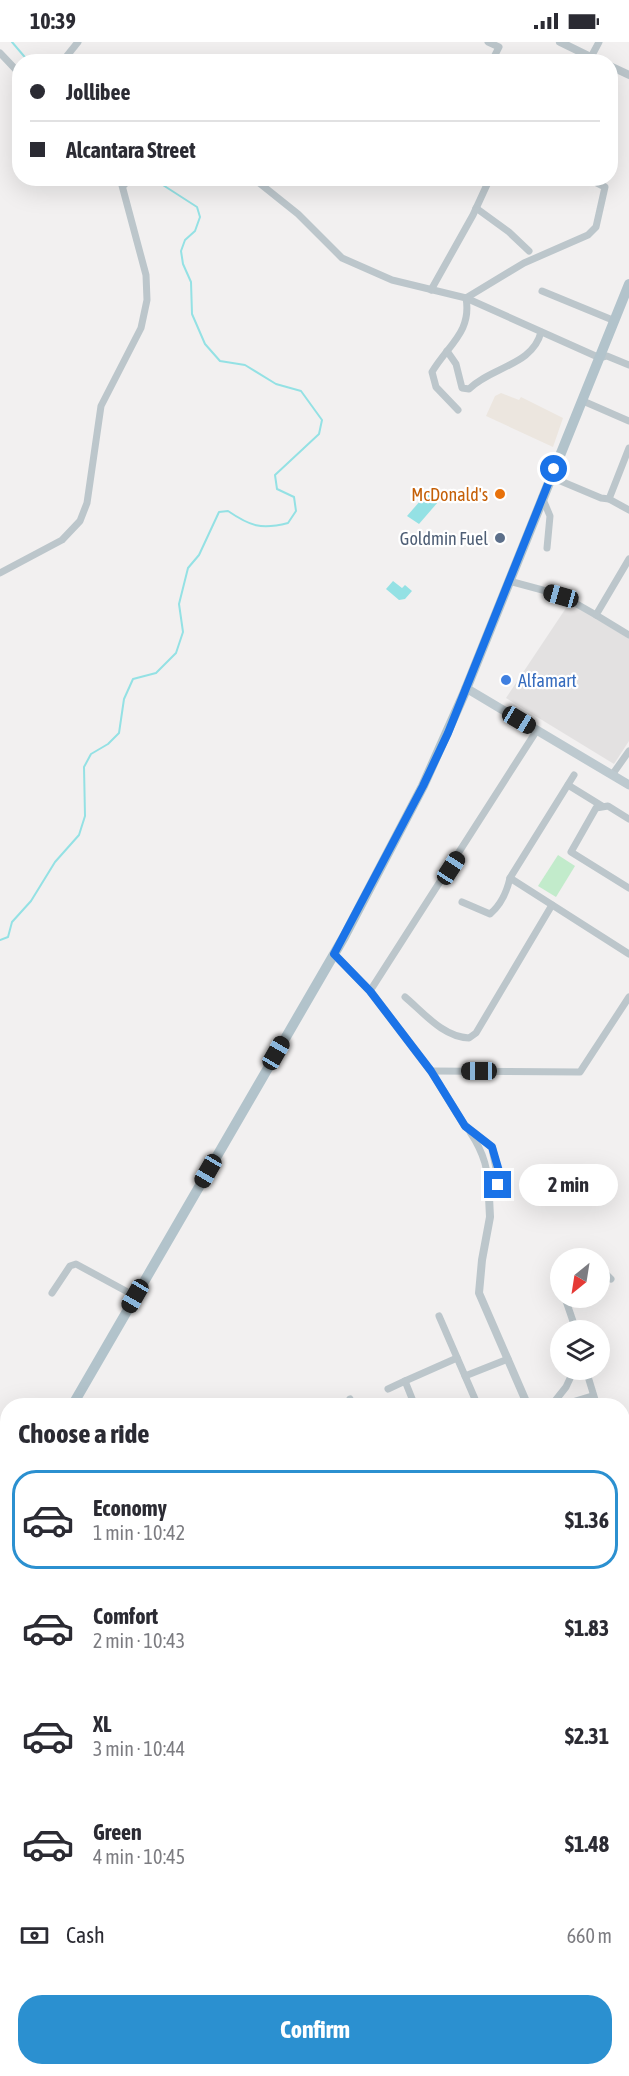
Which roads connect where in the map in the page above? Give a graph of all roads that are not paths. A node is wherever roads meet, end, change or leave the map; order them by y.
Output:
1 (78, 42) edge
2 (488, 42) edge
3 (561, 42) edge
4 (576, 46) edge
5 (0, 53) edge
6 (68, 54) edge
7 (496, 54) edge
8 (12, 66) edge
9 (123, 186) edge
10 (263, 186) edge
11 (486, 186) edge
12 (603, 186) edge
13 (476, 208) junction
14 (529, 251) dead end
15 (629, 284) edge
16 (431, 290) junction
17 (542, 291) dead end
18 (466, 298) junction
19 (615, 321) junction
20 (541, 332) junction
21 (447, 351) junction
22 (600, 358) junction
23 (629, 365) edge
24 (583, 401) junction
25 (458, 410) dead end
26 (629, 422) edge
27 (629, 448) edge
28 (550, 477) junction
29 (542, 497) junction
30 (609, 499) junction
31 (629, 510) edge
32 (547, 548) dead end
33 (629, 559) edge
34 (0, 573) edge
35 (509, 581) junction
36 (596, 615) junction
37 (629, 635) edge
38 (466, 688) junction
39 (537, 730) junction
40 (629, 751) edge
41 (574, 775) dead end
42 (612, 775) junction
43 (568, 785) junction
44 (629, 785) edge
45 (602, 806) junction
46 (629, 819) edge
47 (510, 878) junction
48 (629, 888) edge
49 (462, 902) dead end
50 (552, 905) junction
51 (334, 954) junction
52 (629, 954) edge
53 (370, 991) junction
54 (405, 997) dead end
55 (629, 997) edge
56 (431, 1071) junction
57 (52, 1293) dead end
58 (135, 1296) junction
59 (439, 1316) dead end
60 (457, 1358) junction
61 (508, 1359) junction
62 (465, 1376) junction
63 (569, 1380) edge
64 (588, 1380) edge
65 (405, 1382) junction
66 (388, 1389) dead end
67 (592, 1396) joint
68 (77, 1398) edge
69 (412, 1398) edge
70 (473, 1398) edge
71 (525, 1398) edge
72 (557, 1398) edge
73 (585, 1398) edge
74 (402, 2076) edge
75 (437, 2076) edge

1 - 6 street
2 - 7 street
3 - 4 street
5 - 8 street
9 - 34 street
10 - 16 street
11 - 13 street
12 - 18 street
13 - 14 street
13 - 16 street
15 - 19 main road
16 - 18 street
17 - 19 street
18 - 20 street
18 - 21 street
19 - 22 main road
20 - 21 street
20 - 22 street
21 - 25 street
22 - 23 street
22 - 24 main road
24 - 26 street
24 - 28 main road
27 - 30 street
28 - 29 main road
28 - 30 street
29 - 32 street
29 - 35 main road
30 - 31 street
33 - 36 street
35 - 36 street
35 - 38 main road
36 - 37 street
38 - 39 main road
38 - 51 main road
39 - 42 main road
39 - 53 street
40 - 42 street
41 - 43 street
42 - 44 main road
43 - 45 street
43 - 47 street
45 - 46 street
45 - 48 street
47 - 49 street
47 - 50 street
50 - 52 street
50 - 54 street
51 - 53 street
51 - 58 main road
53 - 56 street
55 - 56 street
56 - 61 street
57 - 58 street
58 - 68 main road
59 - 60 street
60 - 62 street
60 - 65 street
61 - 62 street
61 - 71 street
62 - 70 street
63 - 72 street
64 - 67 street
65 - 66 street
65 - 69 street
67 - 73 street
74 - 75 street

